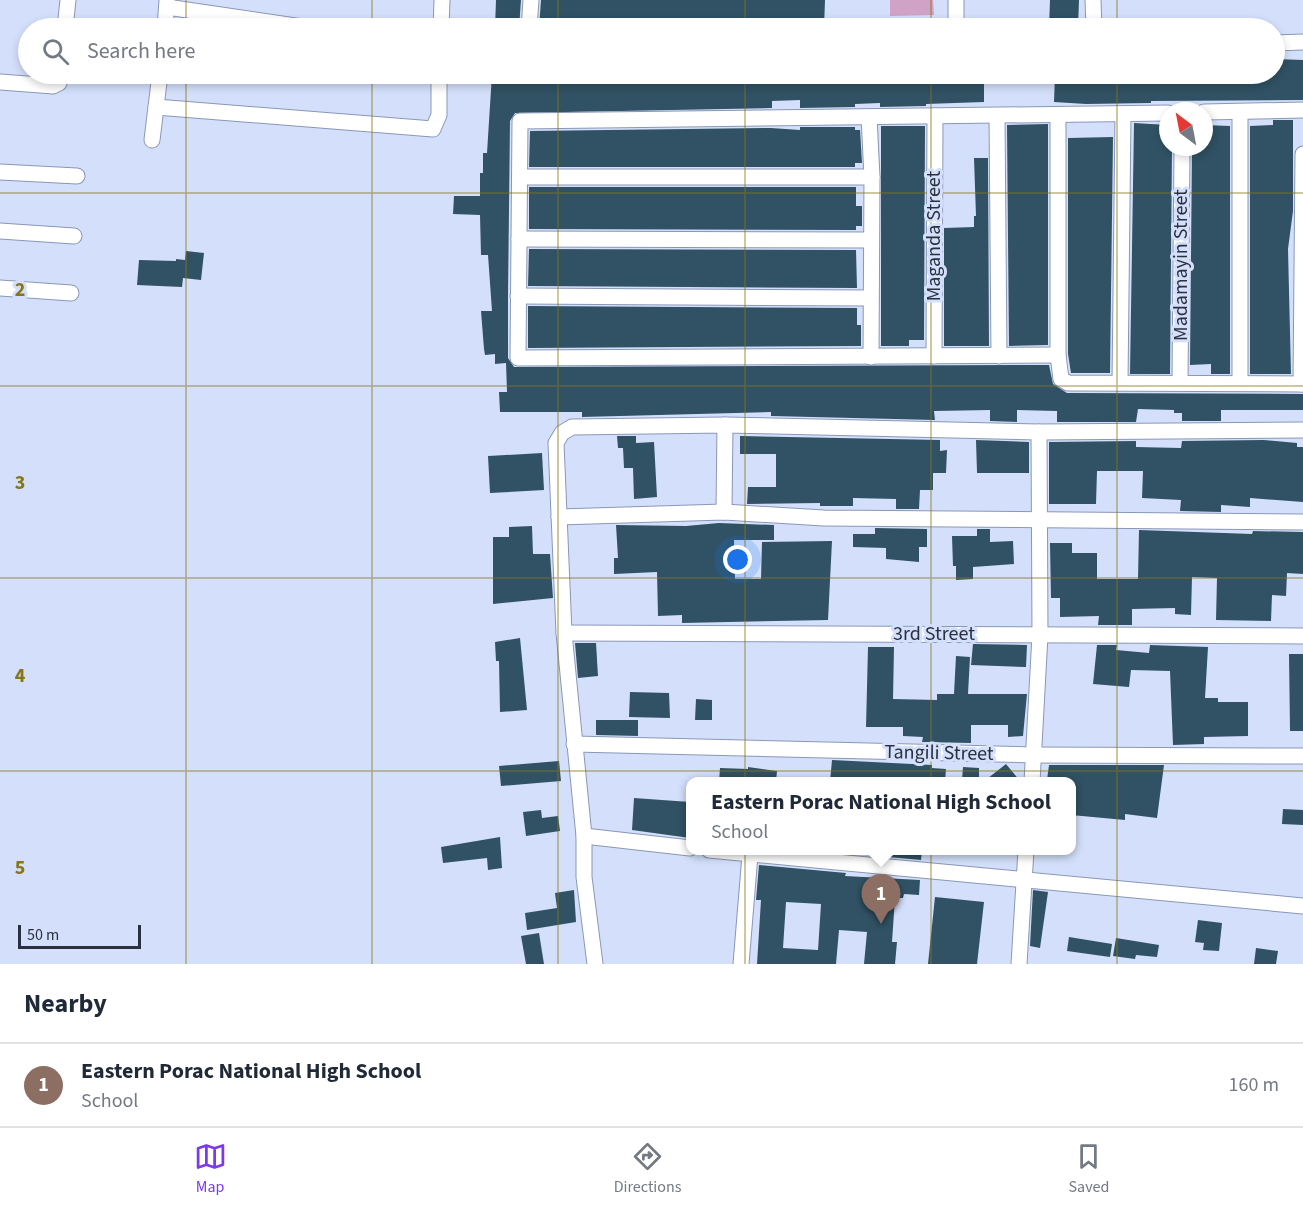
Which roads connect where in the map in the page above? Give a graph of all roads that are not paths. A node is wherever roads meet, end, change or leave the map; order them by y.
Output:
1 (68, 0) edge
2 (442, 0) edge
3 (531, 0) edge
4 (956, 0) edge
5 (1093, 0) edge
6 (167, 3) edge
7 (67, 18) edge
8 (166, 18) edge
9 (252, 18) edge
10 (441, 18) edge
11 (530, 18) edge
12 (956, 18) edge
13 (1094, 18) edge
14 (1303, 42) edge
15 (1285, 43) edge
16 (0, 82) edge
17 (18, 83) edge
18 (26, 84) edge
19 (57, 84) edge
20 (159, 84) edge
21 (439, 84) edge
22 (156, 107) junction
23 (1240, 111) junction
24 (1303, 111) edge
25 (1213, 112) edge
26 (1159, 113) edge
27 (1123, 115) junction
28 (935, 116) junction
29 (997, 116) junction
30 (1058, 116) junction
31 (869, 117) junction
32 (152, 140) dead end
33 (1303, 154) edge
34 (1182, 156) edge
35 (0, 172) edge
36 (77, 176) dead end
37 (520, 177) junction
38 (872, 177) junction
39 (0, 231) edge
40 (74, 236) dead end
41 (519, 239) junction
42 (870, 240) junction
43 (0, 288) edge
44 (71, 292) dead end
45 (518, 296) junction
46 (871, 298) junction
47 (934, 356) junction
48 (999, 356) junction
49 (1058, 356) junction
50 (871, 357) junction
51 (1180, 382) junction
52 (1120, 383) junction
53 (1240, 383) junction
54 (1302, 384) edge
55 (726, 425) junction
56 (1303, 430) edge
57 (1039, 432) junction
58 (724, 512) junction
59 (559, 517) junction
60 (1038, 520) junction
61 (1303, 522) edge
62 (564, 633) junction
63 (1040, 634) junction
64 (1303, 636) edge
65 (574, 744) junction
66 (1034, 755) junction
67 (1303, 756) edge
68 (1032, 777) edge
69 (584, 836) junction
70 (686, 848) edge
71 (750, 855) joint
72 (1026, 855) edge
73 (1024, 879) junction
74 (1303, 906) edge
75 (595, 964) edge
76 (741, 964) edge
77 (1019, 964) edge

1 - 7 street
2 - 10 street
3 - 11 street
4 - 12 street
5 - 13 street
6 - 8 street
6 - 9 street
14 - 15 street
16 - 17 street
18 - 19 street
20 - 22 street
21 - 22 street
22 - 32 street
23 - 24 street
23 - 25 street
23 - 53 street
26 - 27 street
27 - 30 street
27 - 52 street
28 - 29 street
28 - 31 street
28 - 47 street, Maganda Street
29 - 30 street
29 - 48 street
30 - 49 street
31 - 37 street
31 - 38 street
33 - 54 street
34 - 51 street, Madamayin Street
35 - 36 street
37 - 38 street
37 - 41 street
38 - 42 street
39 - 40 street
41 - 42 street
41 - 45 street
42 - 46 street
43 - 44 street
45 - 46 street
45 - 50 street
46 - 50 street
47 - 48 street
47 - 50 street
48 - 49 street
49 - 52 street
51 - 52 street
51 - 53 street
53 - 54 street
55 - 57 street
55 - 58 street
55 - 59 street
56 - 57 street
57 - 60 street
58 - 59 street
58 - 60 street
59 - 62 street
60 - 61 street
60 - 63 street
62 - 63 street, 3rd Street
62 - 65 street
63 - 64 street, 3rd Street
63 - 66 street
65 - 66 street, Tangili Street
65 - 69 street
66 - 67 street, Tangili Street
66 - 68 street
69 - 70 street
69 - 75 street
71 - 73 street
71 - 76 street
72 - 73 street
73 - 74 street
73 - 77 street

